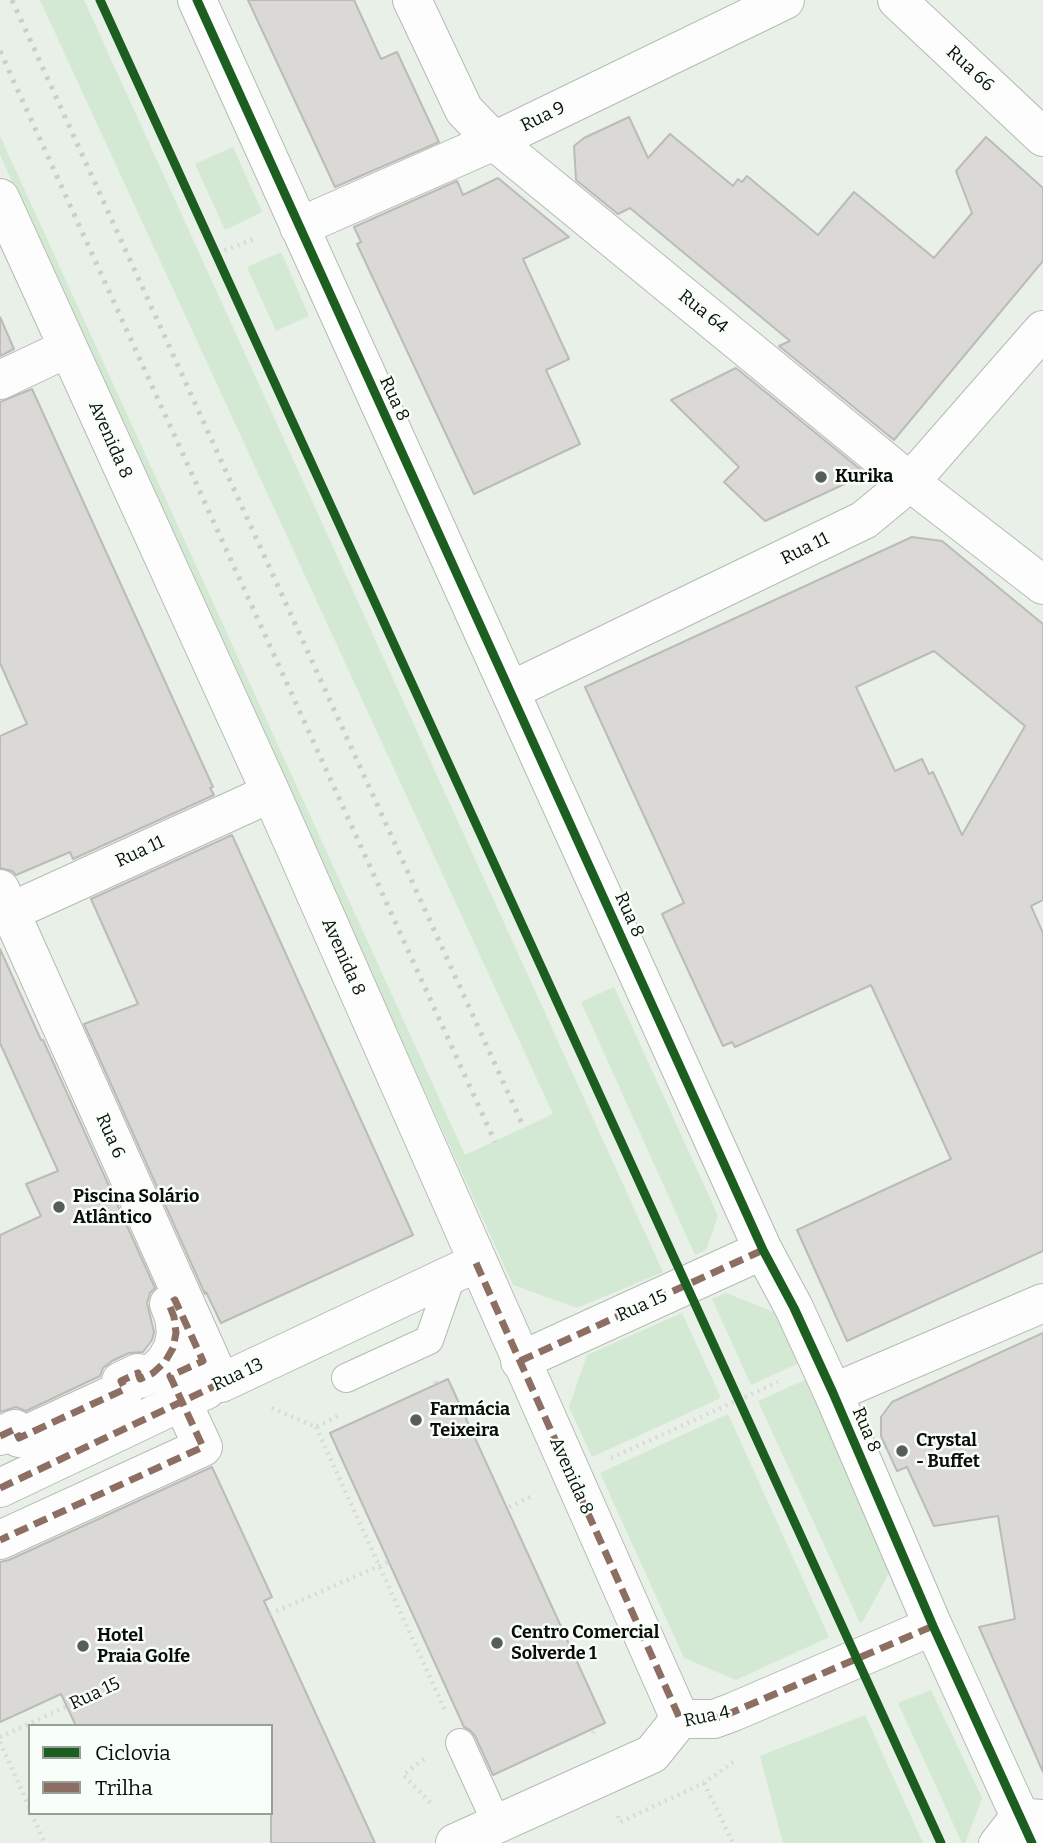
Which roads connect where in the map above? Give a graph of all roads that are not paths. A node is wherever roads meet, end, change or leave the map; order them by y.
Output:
1 (197, 0) edge
2 (412, 0) edge
3 (785, 0) edge
4 (897, 0) edge
5 (1043, 137) edge
6 (494, 141) junction
7 (0, 198) edge
8 (299, 227) junction
9 (1043, 330) edge
10 (68, 348) junction
11 (0, 380) edge
12 (910, 482) junction
13 (1043, 585) edge
14 (510, 691) junction
15 (271, 793) junction
16 (5, 900) edge
17 (763, 1250) junction
18 (464, 1268) junction
19 (1043, 1303) edge
20 (520, 1361) junction
21 (346, 1378) dead end
22 (826, 1378) junction
23 (221, 1384) junction
24 (182, 1401) junction
25 (0, 1436) edge
26 (0, 1488) edge
27 (0, 1540) edge
28 (933, 1626) junction
29 (680, 1719) junction
30 (460, 1743) dead end
31 (1031, 1823) edge
32 (497, 1824) junction
33 (448, 1828) edge
34 (993, 1843) edge

1 - 8 street, Rua 8
2 - 6 street, Rua 64
3 - 6 street, Rua 9
4 - 5 street, Rua 66
6 - 8 street, Rua 9
6 - 12 street, Rua 64
7 - 10 street, Avenida 8
8 - 14 street, Rua 8
9 - 12 street, Rua 11
10 - 11 street
10 - 15 street, Avenida 8
12 - 13 street, Rua 64
12 - 14 street, Rua 11
14 - 17 street, Rua 8
15 - 16 street, Rua 11
15 - 18 street, Avenida 8
16 - 23 street, Rua 6
17 - 20 street, Rua 15
17 - 22 street, Rua 8
18 - 20 street, Avenida 8
18 - 21 lane
18 - 23 street, Rua 13
19 - 22 street
20 - 29 street, Avenida 8
22 - 28 street, Rua 8
23 - 24 street, Rua 13
24 - 25 street
24 - 26 street, Rua 13
24 - 27 street
28 - 29 street, Rua 4
28 - 31 street, Rua 8
29 - 32 street, Rua 4
30 - 32 lane
31 - 34 lane
32 - 33 street, Rua 4

